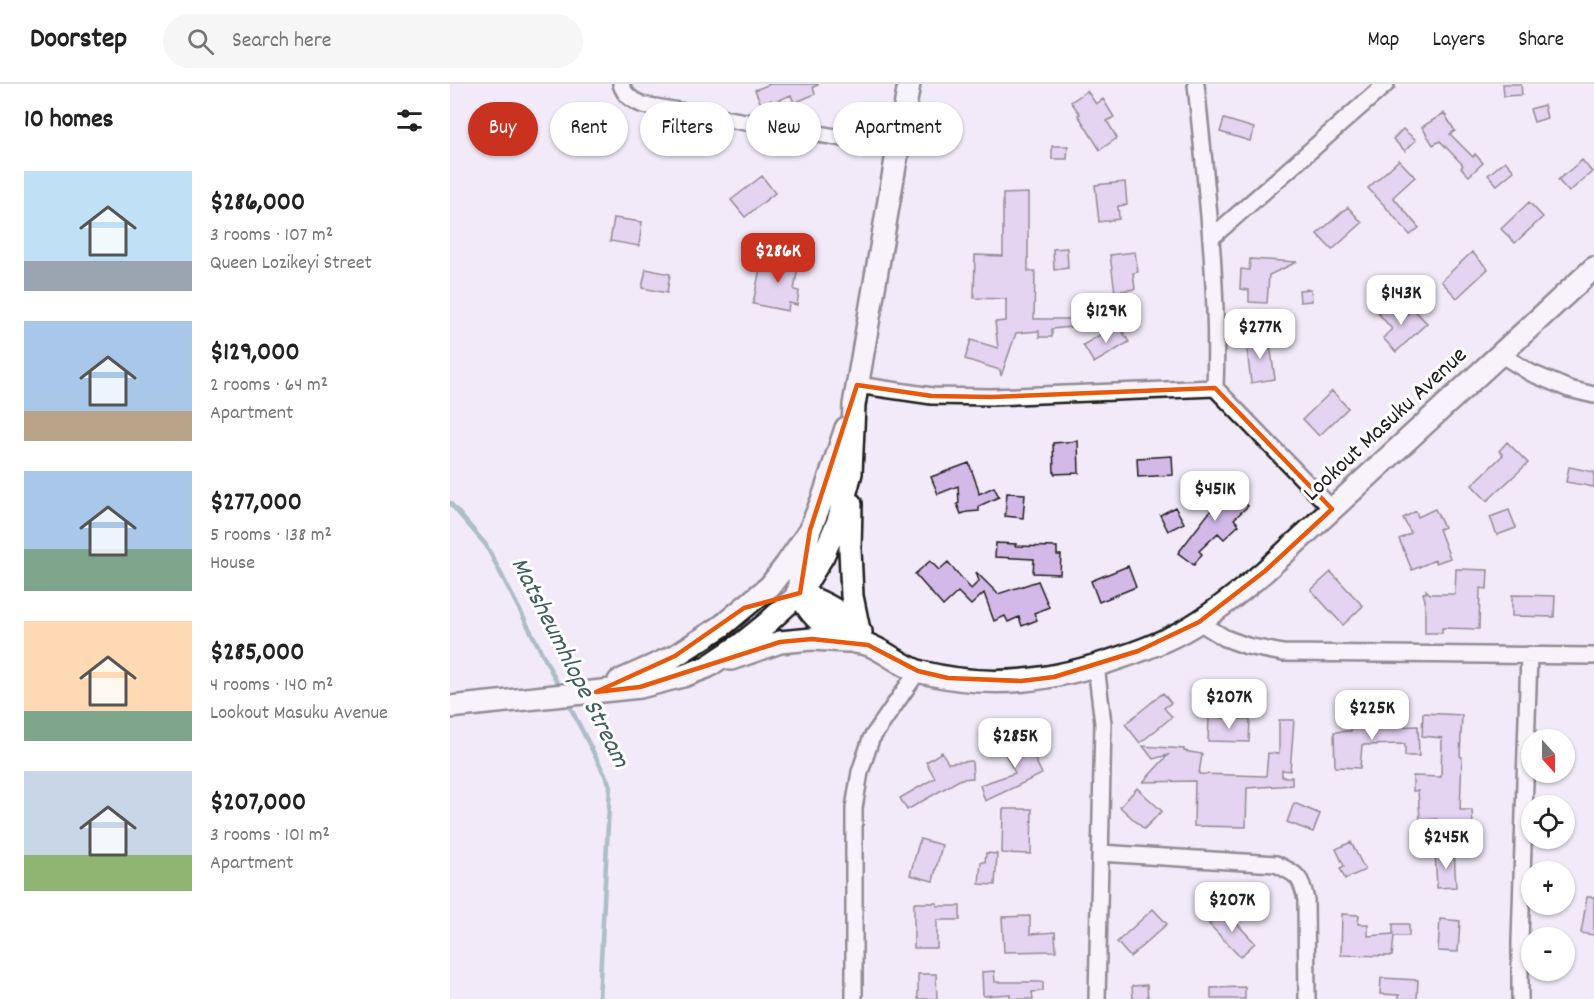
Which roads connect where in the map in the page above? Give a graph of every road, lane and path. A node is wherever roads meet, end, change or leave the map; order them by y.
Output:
1 (621, 84) edge
2 (909, 84) edge
3 (1196, 84) edge
4 (1386, 84) edge
5 (906, 102) edge
6 (833, 136) edge
7 (895, 156) edge
8 (1211, 238) junction
9 (1594, 268) edge
10 (1500, 354) junction
11 (1215, 388) junction
12 (855, 395) junction
13 (1594, 395) edge
14 (851, 473) junction
15 (1332, 509) junction
16 (810, 530) junction
17 (800, 593) junction
18 (744, 608) junction
19 (1199, 622) junction
20 (859, 638) junction
21 (1529, 655) junction
22 (1594, 656) edge
23 (1096, 666) junction
24 (707, 667) junction
25 (918, 671) junction
26 (596, 692) junction
27 (450, 707) edge
28 (1101, 853) junction
29 (854, 999) edge
30 (1096, 999) edge
31 (1307, 999) edge
32 (1520, 999) edge

1 - 6 street
2 - 5 main road
3 - 8 street
4 - 8 street
7 - 12 main road
8 - 11 street
9 - 10 main road, Lookout Masuku Avenue
10 - 13 street
10 - 15 main road, Lookout Masuku Avenue
11 - 12 street
11 - 15 street
12 - 14 main road
12 - 16 main road
14 - 17 main road
14 - 20 main road
15 - 19 main road, Lookout Masuku Avenue
16 - 17 main road
16 - 18 main road
17 - 18 main road
17 - 20 main road, Lookout Masuku Avenue
17 - 24 main road
18 - 26 main road
19 - 21 street
19 - 23 main road, Lookout Masuku Avenue
20 - 24 main road
20 - 25 main road, Lookout Masuku Avenue
21 - 22 street
21 - 32 street
23 - 25 main road, Lookout Masuku Avenue
23 - 28 street
24 - 26 main road
25 - 29 street
26 - 27 main road
28 - 30 street
28 - 31 street

